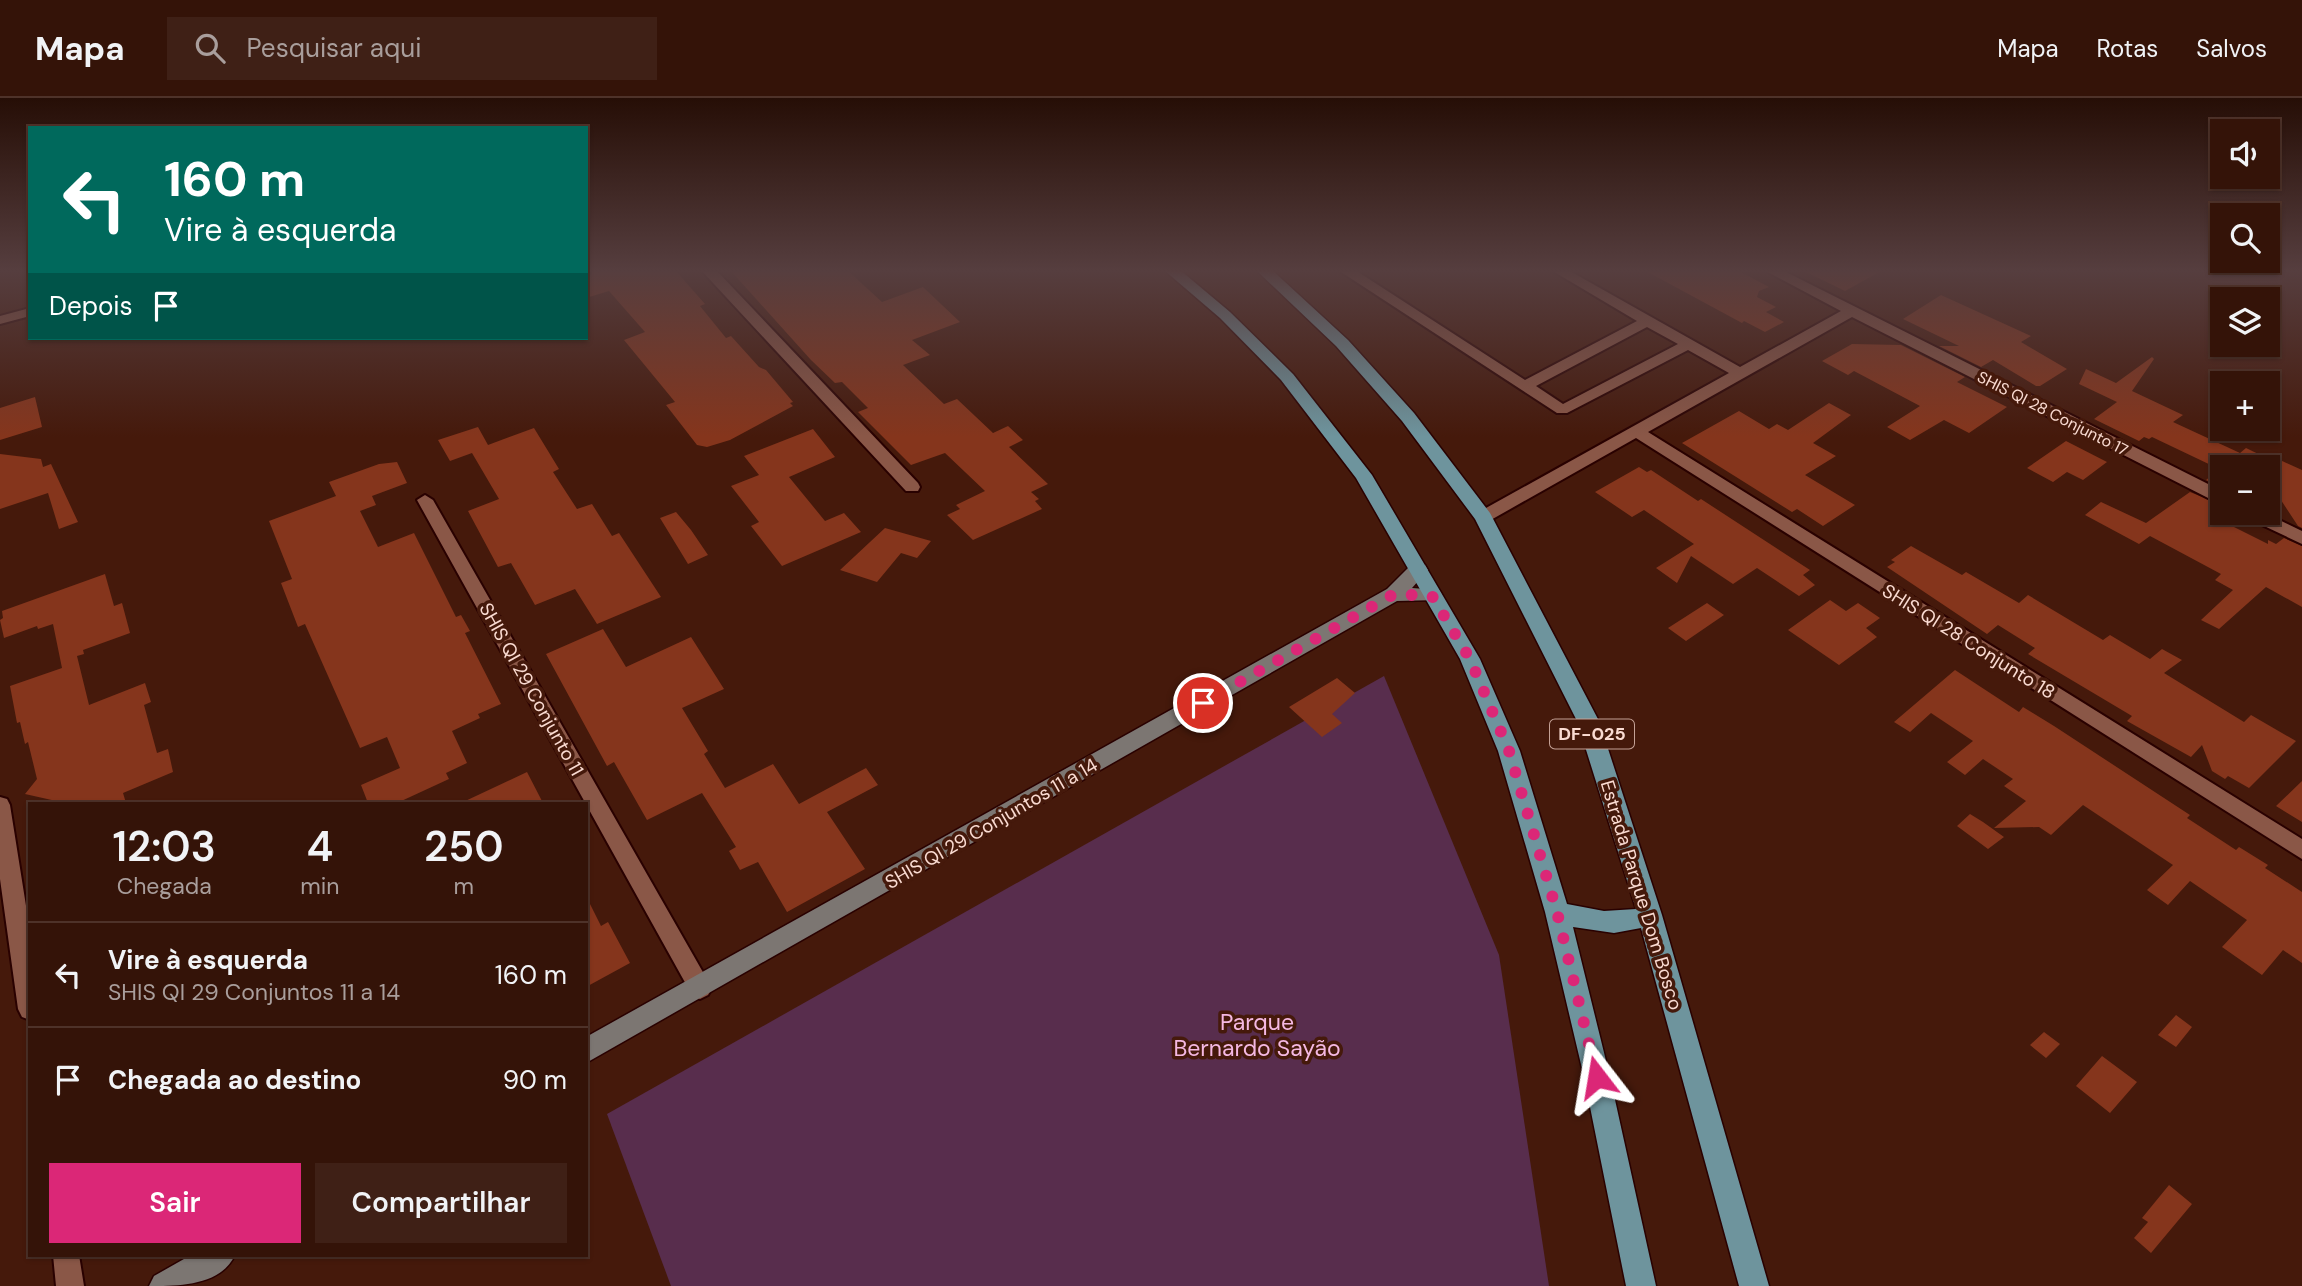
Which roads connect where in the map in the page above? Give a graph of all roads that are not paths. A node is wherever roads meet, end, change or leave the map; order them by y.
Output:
1 (760, 325) edge
2 (1235, 325) edge
3 (1323, 325) edge
4 (1431, 325) edge
5 (1639, 325) edge
6 (1655, 325) edge
7 (1826, 325) edge
8 (1881, 325) edge
9 (1688, 344) junction
10 (1740, 373) junction
11 (1525, 386) junction
12 (1636, 431) junction
13 (912, 487) dead end
14 (2210, 492) edge
15 (425, 500) dead end
16 (1483, 517) junction
17 (2275, 525) edge
18 (2302, 538) edge
19 (1418, 570) junction
20 (1394, 594) junction
21 (1432, 596) junction
22 (0, 805) edge
23 (2302, 850) edge
24 (1557, 912) junction
25 (1650, 915) junction
26 (700, 988) junction
27 (28, 995) edge
28 (588, 1050) edge
29 (66, 1257) edge
30 (216, 1257) edge
31 (70, 1286) edge
32 (164, 1286) edge
33 (1640, 1286) edge
34 (1754, 1286) edge

1 - 13 street
2 - 19 main road
3 - 16 main road, Estrada Parque Dom Bosco / DF-025
4 - 11 street
5 - 11 street
6 - 9 street
7 - 10 street
8 - 14 street, SHIS QI 28 Conjunto 17
9 - 10 street
9 - 11 street
10 - 12 street
12 - 16 street
12 - 23 street, SHIS QI 28 Conjunto 18
15 - 26 street, SHIS QI 29 Conjunto 11
16 - 25 main road, Estrada Parque Dom Bosco / DF-025
17 - 18 street
19 - 20 street, SHIS QI 29 Conjuntos 11 a 14
19 - 21 main road
20 - 21 street
20 - 26 street, SHIS QI 29 Conjuntos 11 a 14
21 - 24 main road
22 - 27 street
24 - 25 main road
24 - 33 main road
25 - 34 main road, Estrada Parque Dom Bosco / DF-025
26 - 28 street, SHIS QI 29 Conjuntos 11 a 14
29 - 31 street
30 - 32 street

